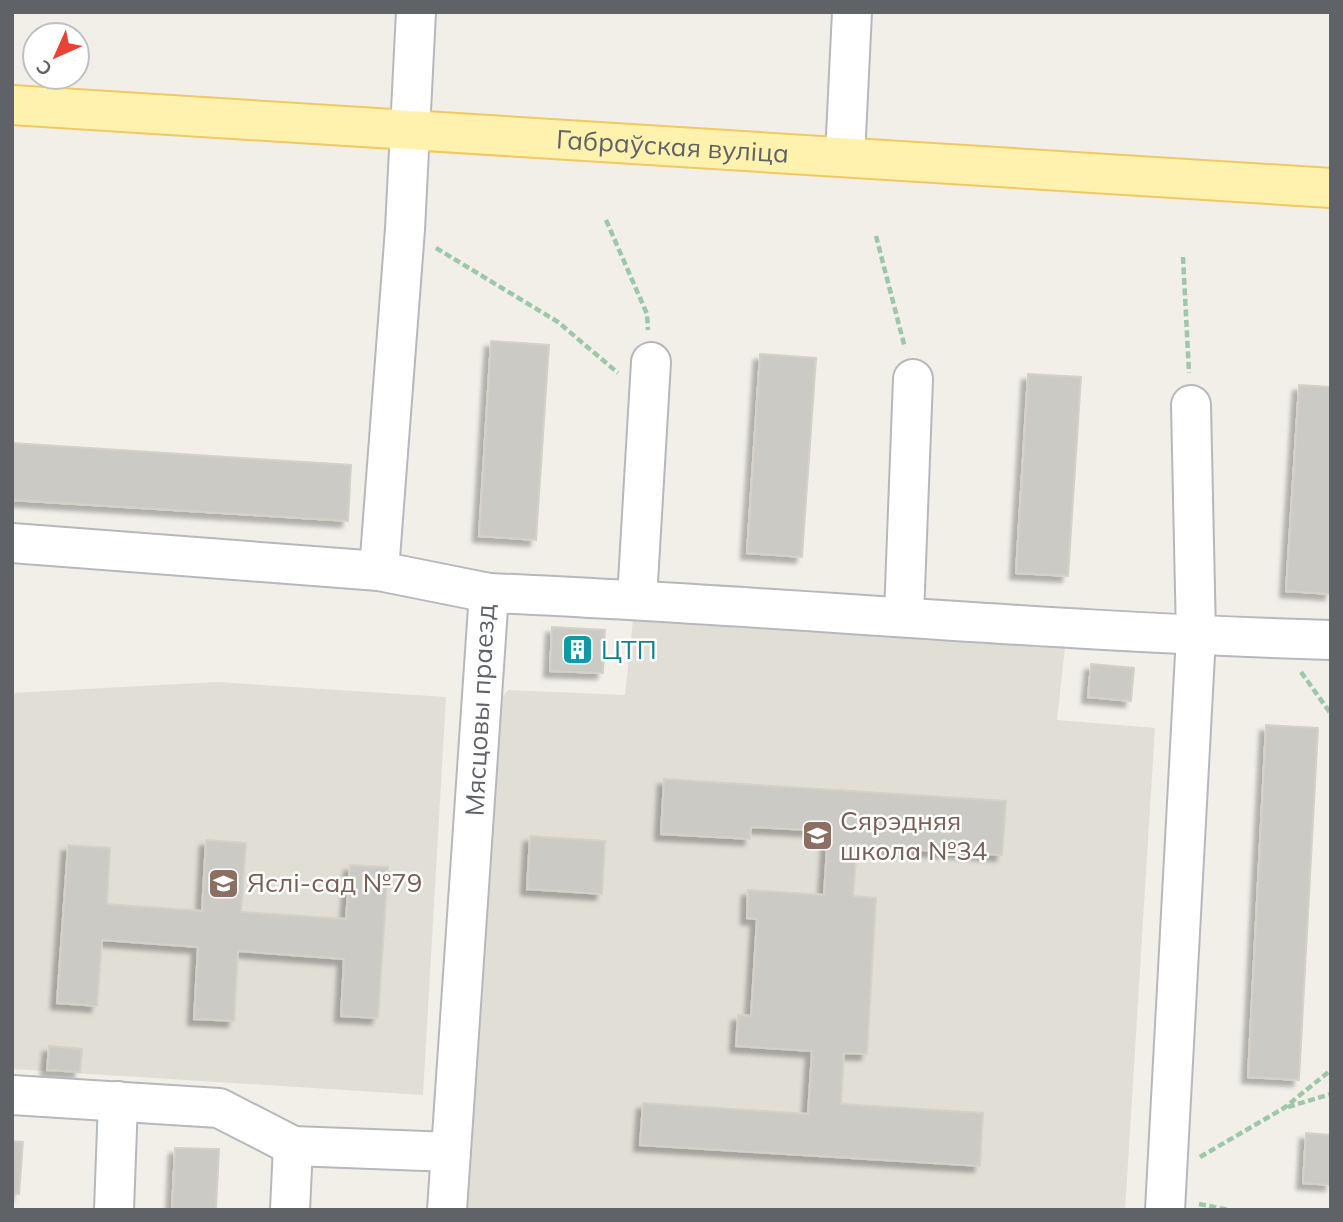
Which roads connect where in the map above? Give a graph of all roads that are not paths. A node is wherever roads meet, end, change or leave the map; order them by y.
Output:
1 (416, 12) edge
2 (852, 12) edge
3 (12, 105) edge
4 (411, 130) junction
5 (845, 156) junction
6 (1331, 188) edge
7 (913, 379) road end
8 (650, 380) road end
9 (1191, 405) road end
10 (12, 543) edge
11 (379, 571) junction
12 (489, 593) junction
13 (637, 599) junction
14 (904, 615) junction
15 (1196, 636) junction
16 (1331, 640) edge
17 (12, 1095) edge
18 (118, 1101) junction
19 (293, 1146) junction
20 (451, 1152) junction
21 (1166, 1193) edge
22 (114, 1210) edge
23 (290, 1210) edge
24 (447, 1210) edge

1 - 4 street
2 - 5 street
3 - 4 main road, Габраўская вуліца
4 - 5 main road, Габраўская вуліца
4 - 11 street
5 - 6 main road, Габраўская вуліца
7 - 14 street
8 - 13 street
9 - 15 street
10 - 11 street, Мясцовы праезд
11 - 12 street, Мясцовы праезд
12 - 13 street
12 - 20 street, Мясцовы праезд
13 - 14 street
14 - 15 street
15 - 16 street
15 - 21 street
17 - 18 street
18 - 19 street
18 - 22 street
19 - 20 street
19 - 23 street
20 - 24 street, Мясцовы праезд

